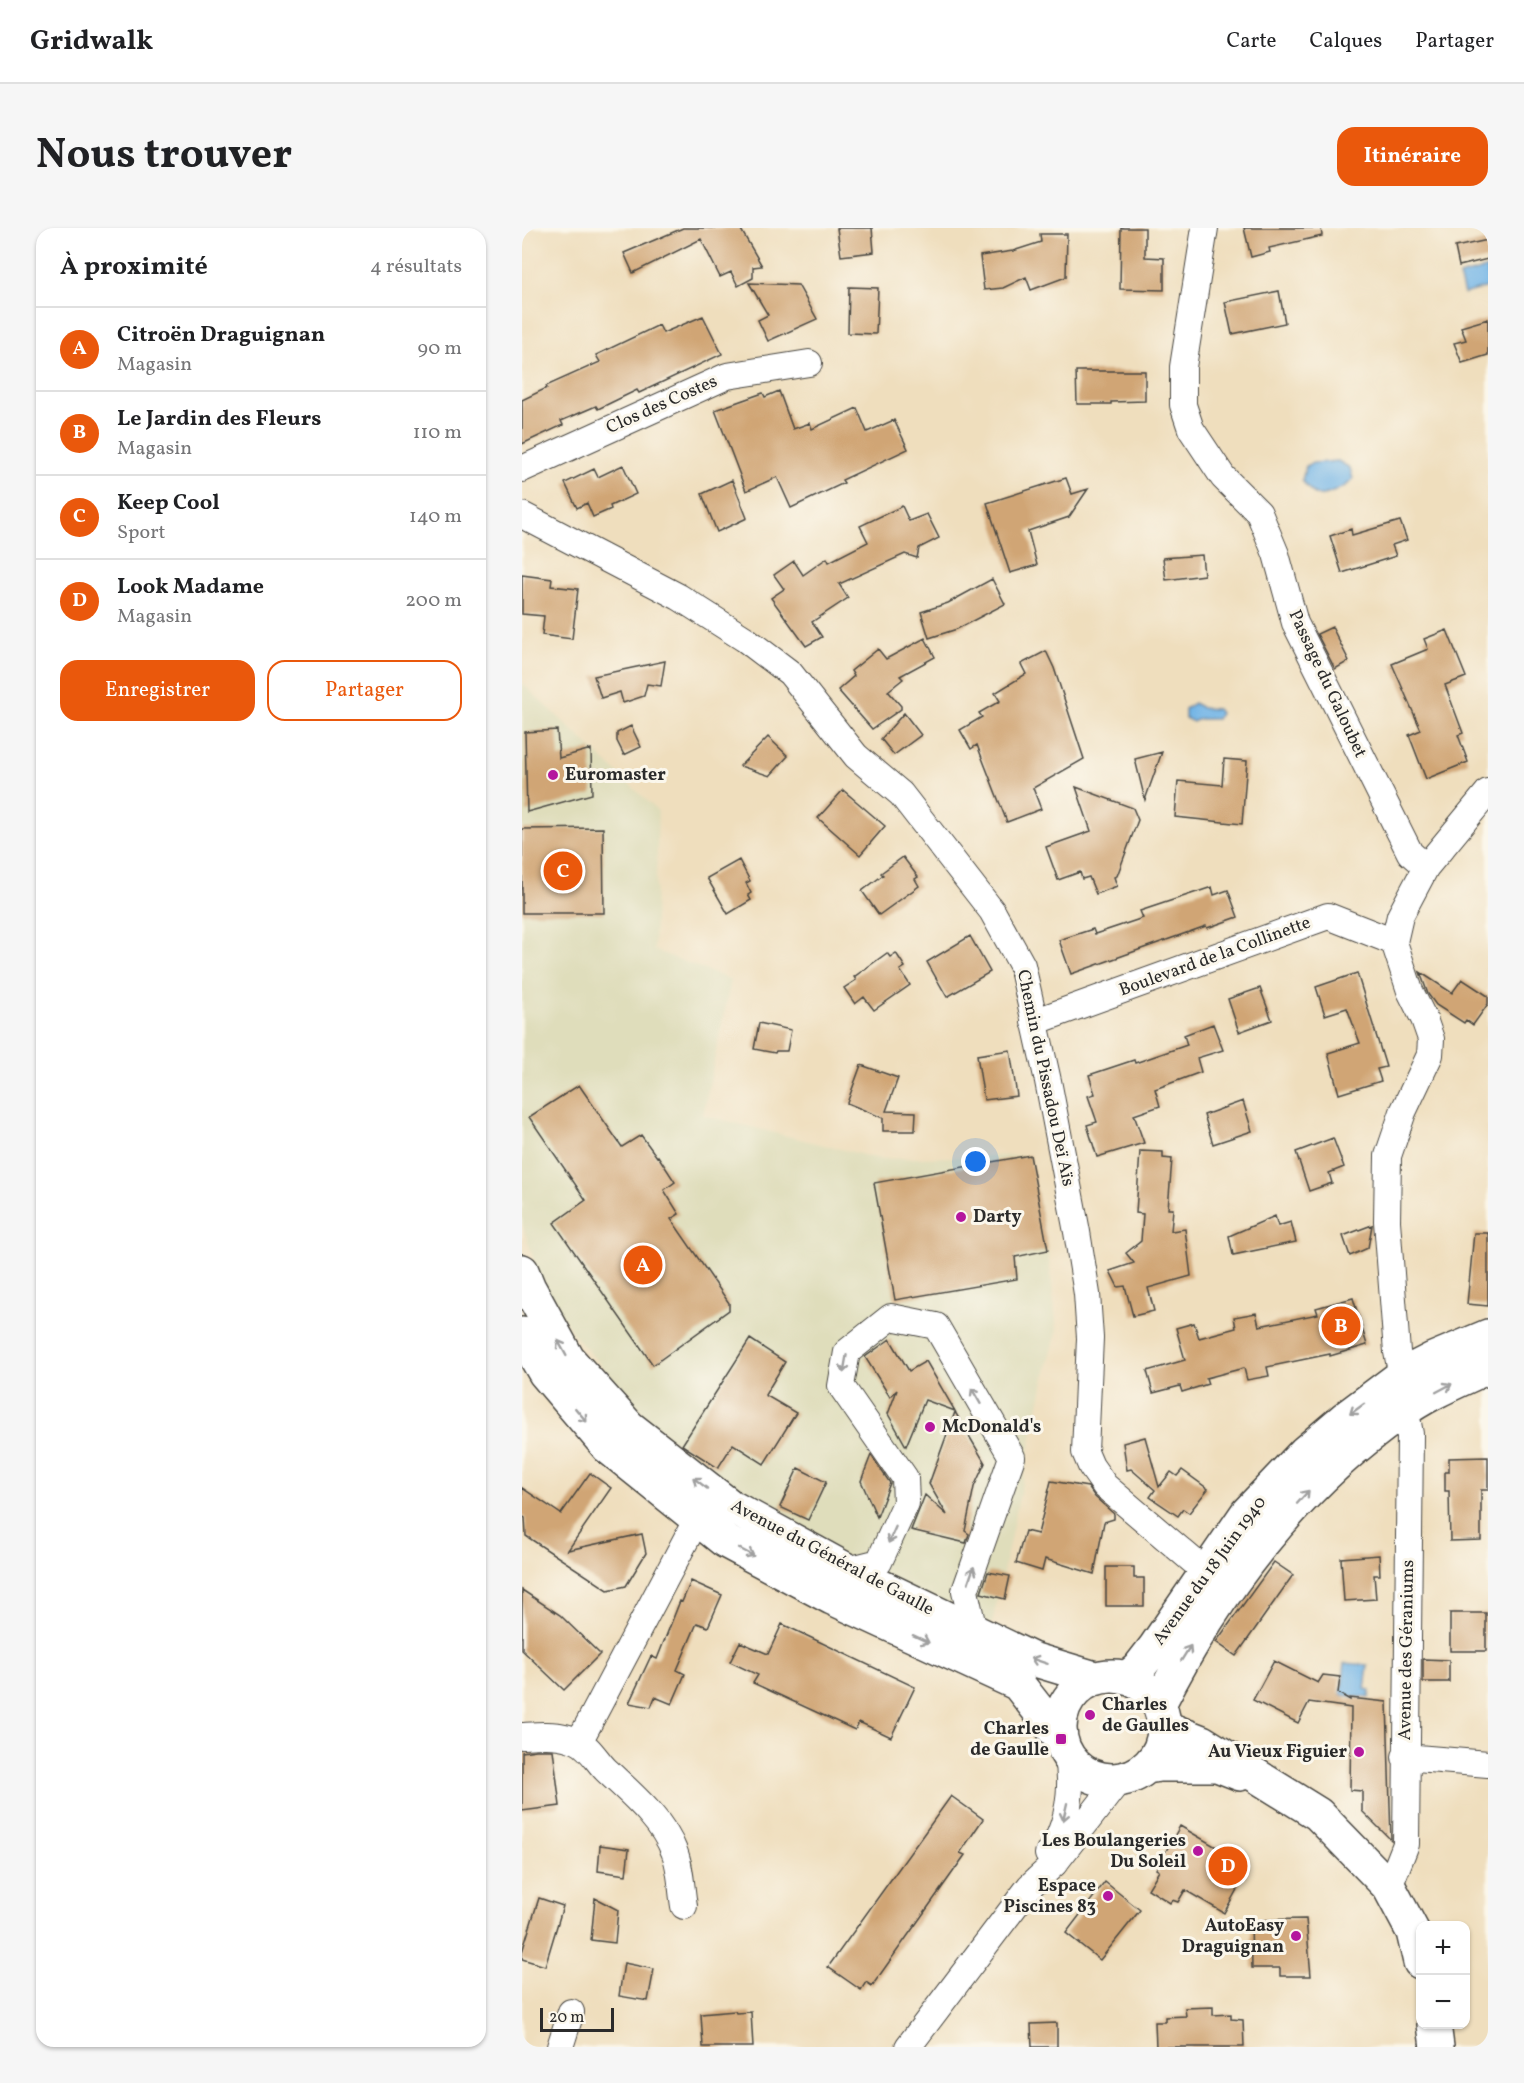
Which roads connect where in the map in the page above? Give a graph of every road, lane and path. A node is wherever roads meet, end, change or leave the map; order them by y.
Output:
1 (1205, 228) edge
2 (809, 363) dead end
3 (522, 469) edge
4 (522, 515) edge
5 (1488, 792) edge
6 (1426, 867) junction
7 (1394, 942) junction
8 (1034, 1023) junction
9 (522, 1270) edge
10 (522, 1334) edge
11 (1488, 1336) edge
12 (1488, 1367) edge
13 (1404, 1374) junction
14 (1401, 1412) junction
15 (697, 1519) junction
16 (847, 1570) junction
17 (1206, 1572) junction
18 (974, 1631) junction
19 (1111, 1678) junction
20 (1162, 1716) junction
21 (522, 1736) edge
22 (579, 1742) junction
23 (1064, 1747) junction
24 (1405, 1757) junction
25 (1488, 1764) edge
26 (1133, 1773) junction
27 (1278, 1789) junction
28 (1030, 1886) junction
29 (1389, 1887) junction
30 (684, 1905) dead end
31 (1416, 1945) edge
32 (571, 2012) dead end
33 (1435, 2029) edge
34 (560, 2047) edge
35 (908, 2047) edge
36 (1437, 2047) edge

1 - 6 street, Passage du Galoubet
2 - 3 street, Clos des Costes
4 - 8 street, Chemin du Pissadou Deï Aïs
5 - 6 street
6 - 7 street
7 - 8 street, Boulevard de la Collinette
7 - 13 street
8 - 17 street, Chemin du Pissadou Deï Aïs
16 -> 9 main road, Avenue du Général de Gaulle
10 -> 15 main road, Avenue du Général de Gaulle
11 - 13 main road, Avenue du 18 Juin 1940
14 -> 12 main road, Avenue du 18 Juin 1940
13 -> 17 main road, Avenue du 18 Juin 1940
20 -> 14 main road, Avenue du 18 Juin 1940
14 - 24 street, Avenue des Géraniums
15 - 22 street
15 -> 23 main road, Avenue du Général de Gaulle
16 - 18 main road, Avenue du Général de Gaulle
18 -> 16 street
17 - 19 main road, Avenue du 18 Juin 1940
19 -> 18 main road, Avenue du Général de Gaulle
19 - 20 main road
19 - 23 main road
20 - 26 main road
20 - 27 main road
21 - 22 street
22 - 30 street
23 - 26 main road
23 -> 28 street
24 - 25 street
24 - 29 street, Avenue des Géraniums
26 - 27 main road
26 - 28 street
27 - 29 main road
28 - 35 street
29 - 31 main road
32 - 34 street
33 - 36 main road

